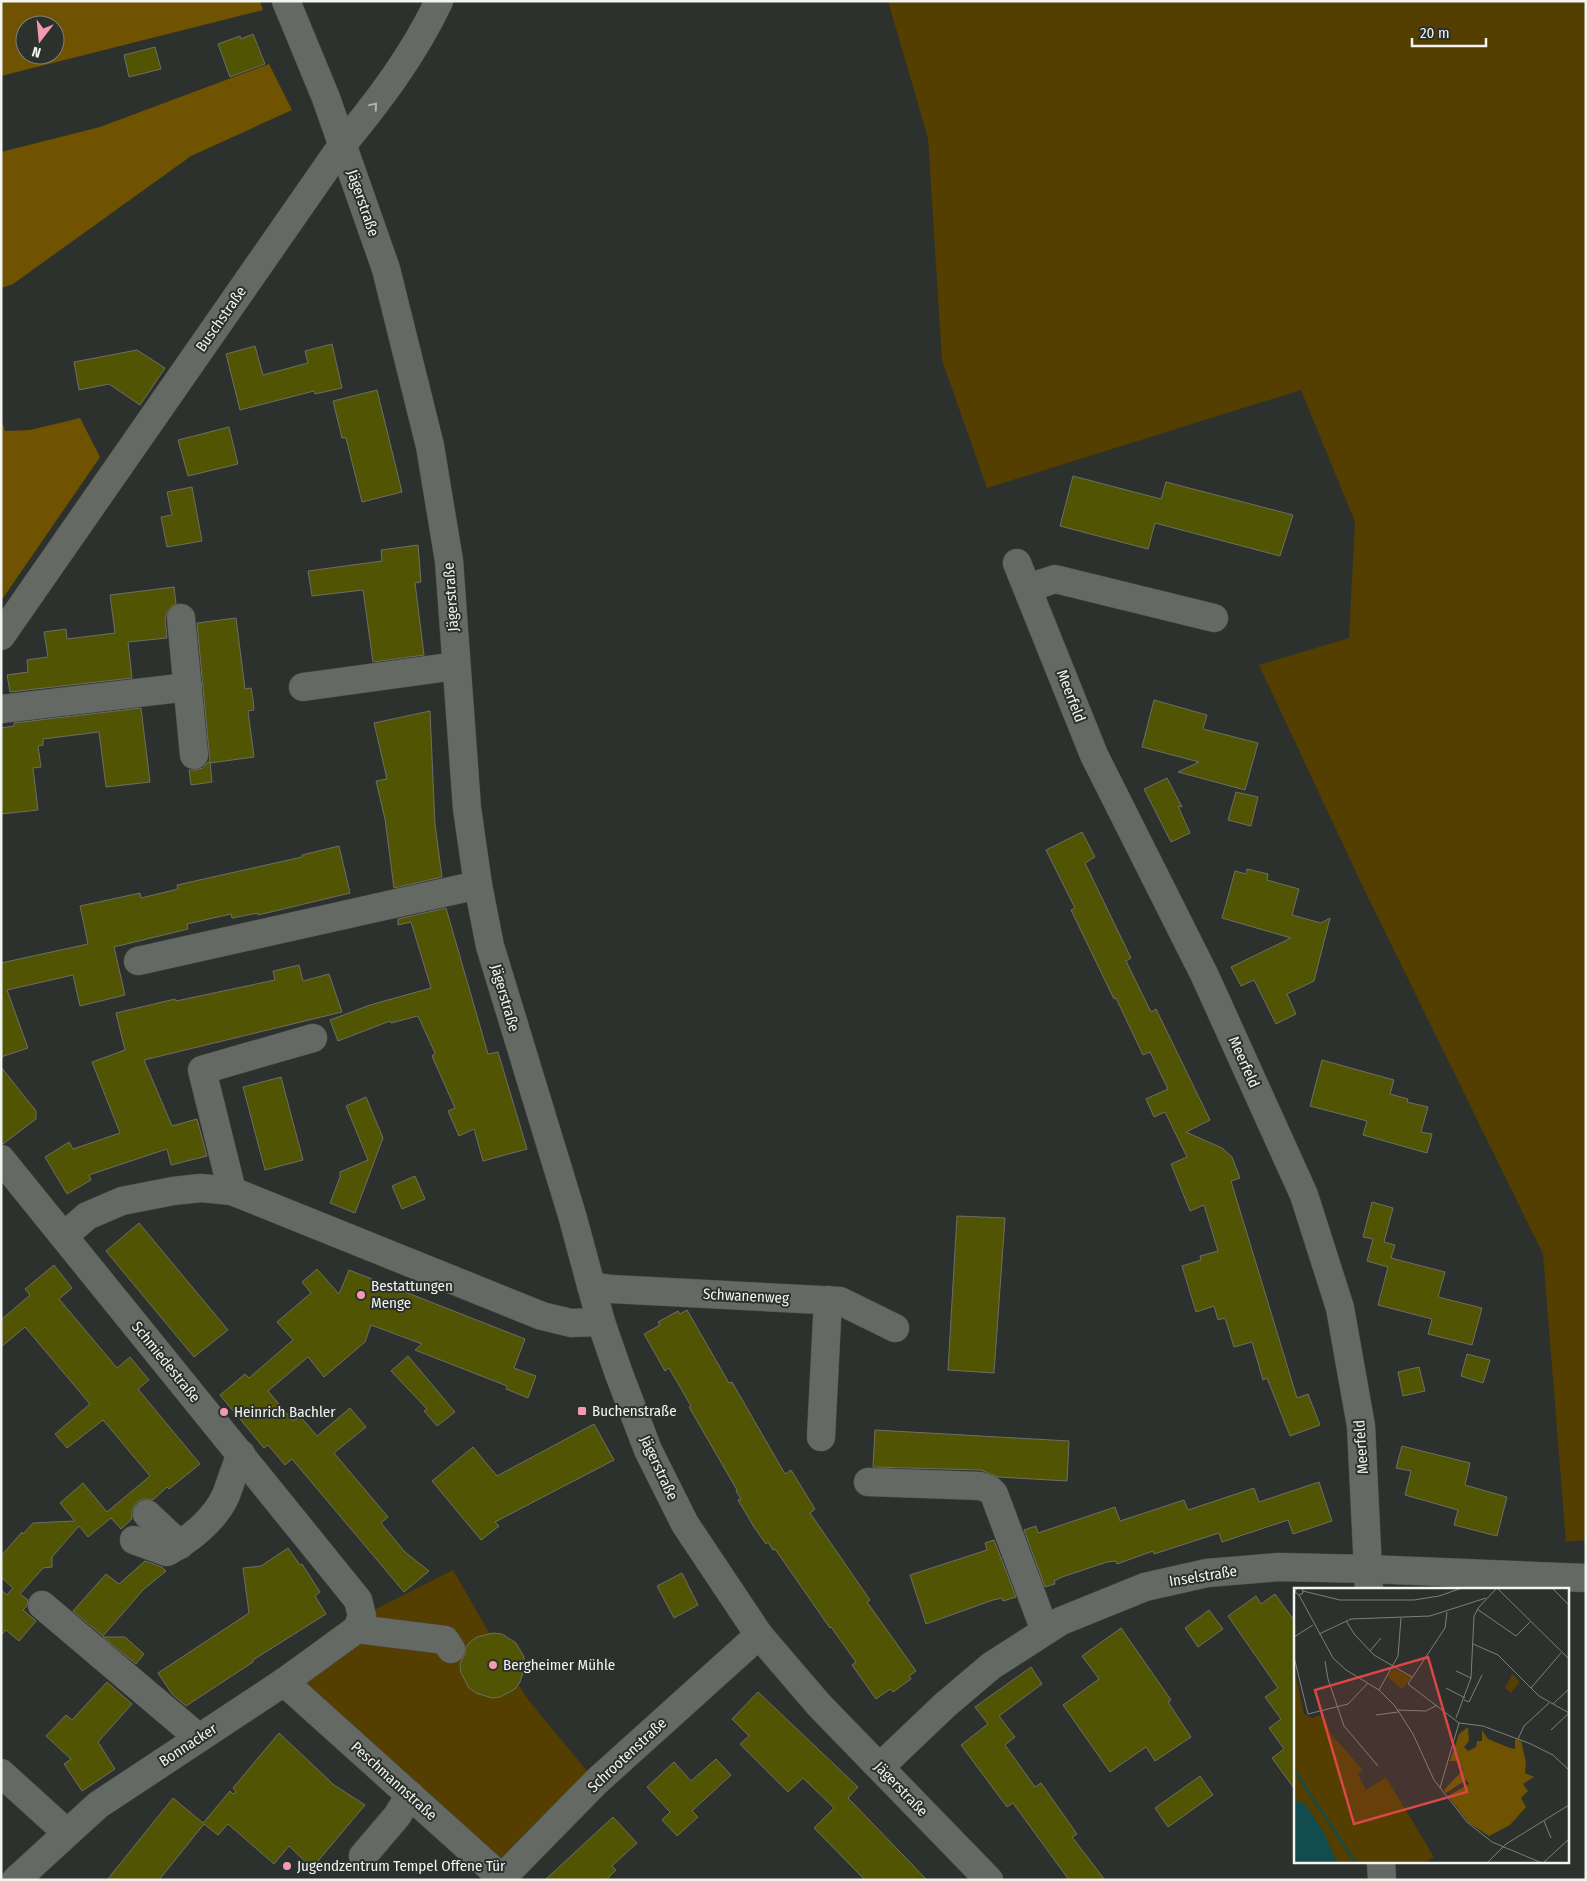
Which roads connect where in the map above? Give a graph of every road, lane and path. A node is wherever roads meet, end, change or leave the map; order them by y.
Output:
1 (286, 1) edge
2 (439, 1) edge
3 (342, 144) junction
4 (1017, 563) dead end
5 (1028, 588) junction
6 (181, 618) dead end
7 (1214, 618) dead end
8 (1, 636) edge
9 (456, 666) junction
10 (188, 687) junction
11 (303, 687) dead end
12 (1, 709) edge
13 (194, 755) dead end
14 (478, 885) junction
15 (138, 961) dead end
16 (313, 1038) dead end
17 (1, 1159) edge
18 (232, 1191) junction
19 (64, 1236) junction
20 (591, 1286) junction
21 (828, 1300) junction
22 (602, 1322) junction
23 (895, 1328) dead end
24 (821, 1437) dead end
25 (241, 1454) junction
26 (868, 1482) dead end
27 (147, 1514) dead end
28 (134, 1540) dead end
29 (180, 1545) junction
30 (1586, 1578) edge
31 (1368, 1579) edge
32 (42, 1605) dead end
33 (359, 1622) junction
34 (1045, 1631) junction
35 (759, 1635) junction
36 (451, 1649) dead end
37 (284, 1682) junction
38 (199, 1738) junction
39 (880, 1767) junction
40 (1, 1773) edge
41 (410, 1795) junction
42 (66, 1832) junction
43 (363, 1856) dead end
44 (1381, 1864) edge
45 (502, 1879) edge
46 (16, 1880) edge
47 (988, 1880) edge
48 (1382, 1880) edge

1 - 3 street, Jägerstraße
3 -> 2 street, Buschstraße
3 - 8 street, Buschstraße
3 - 9 street, Jägerstraße
4 - 5 street, Meerfeld
5 - 7 street
5 - 31 street, Meerfeld
6 - 10 street
9 - 11 street
9 - 14 street, Jägerstraße
10 - 12 street
10 - 13 street
14 - 15 street
14 - 20 street, Jägerstraße
16 - 18 street
17 - 19 street, Schmiedestraße
18 - 19 street
18 - 22 street
19 - 25 street, Schmiedestraße
20 - 21 street, Schwanenweg
20 - 22 street, Jägerstraße
21 - 23 street, Schwanenweg
21 - 24 street
22 - 35 street, Jägerstraße
25 - 29 street
25 - 33 street, Schmiedestraße
26 - 34 street
27 - 29 street
28 - 29 street
30 - 31 street, Inselstraße
31 - 34 street, Inselstraße
32 - 38 street
33 - 36 street
33 - 37 street, Bonnacker
34 - 39 street, Inselstraße
35 - 39 street, Jägerstraße
35 - 45 street, Schrootenstraße
37 - 38 street, Bonnacker
37 - 41 street, Peschmannstraße
38 - 42 street, Bonnacker
39 - 47 street, Jägerstraße
40 - 42 street
41 - 43 street
41 - 45 street, Peschmannstraße
42 - 46 street, Bonnacker
44 - 48 street

